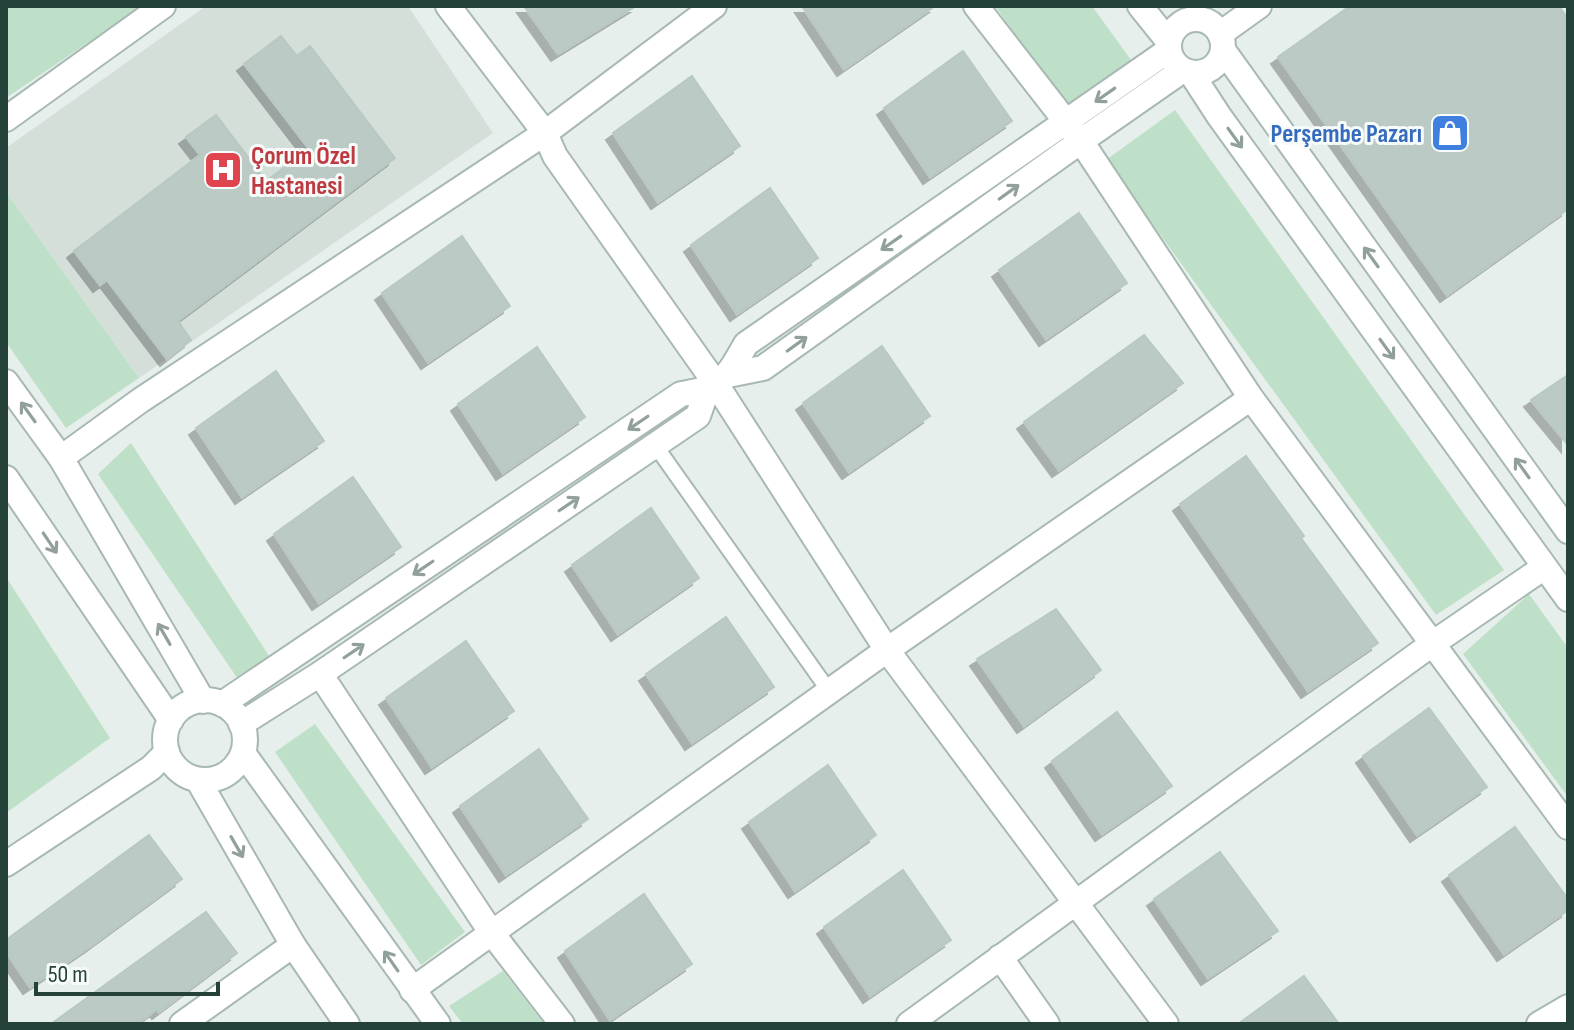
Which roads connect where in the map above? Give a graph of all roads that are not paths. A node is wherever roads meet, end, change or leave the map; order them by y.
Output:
1 (163, 6) edge
2 (448, 6) edge
3 (714, 6) edge
4 (976, 6) edge
5 (1140, 6) edge
6 (1259, 6) edge
7 (1187, 13) edge
8 (1222, 42) junction
9 (1169, 46) junction
10 (1187, 72) junction
11 (6, 119) edge
12 (1073, 132) junction
13 (545, 133) junction
14 (6, 382) edge
15 (717, 383) junction
16 (1251, 398) junction
17 (655, 445) junction
18 (61, 458) junction
19 (6, 478) edge
20 (1568, 531) edge
21 (1543, 568) junction
22 (1568, 599) edge
23 (1432, 644) junction
24 (887, 650) junction
25 (320, 674) junction
26 (829, 691) junction
27 (212, 702) junction
28 (171, 720) junction
29 (241, 724) junction
30 (167, 752) junction
31 (243, 753) junction
32 (198, 780) junction
33 (1568, 827) edge
34 (6, 864) edge
35 (1077, 903) junction
36 (491, 932) junction
37 (293, 945) junction
38 (1000, 957) junction
39 (412, 990) junction
40 (1568, 1007) edge
41 (182, 1024) edge
42 (347, 1024) edge
43 (438, 1024) edge
44 (562, 1024) edge
45 (909, 1024) edge
46 (1047, 1024) edge
47 (1166, 1024) edge
48 (1539, 1024) edge

1 - 11 street
2 - 13 street
3 - 13 street
4 - 12 street
5 - 9 street
6 - 8 street
7 - 8 street
7 - 9 street
8 - 10 street
20 -> 8 street
9 - 10 street
9 -> 12 street
10 - 12 street
10 -> 21 street
12 - 15 street
12 - 16 street
13 - 15 street
13 - 18 street
18 -> 14 street
15 - 17 street
15 - 24 street
15 -> 27 street
16 - 23 street
16 - 24 street
25 -> 17 street
17 - 26 lane
27 -> 18 street
19 -> 28 street
21 - 22 street
21 - 23 street
23 - 33 street
23 - 35 street
24 - 26 street
24 - 35 street
25 - 29 street
25 - 36 street
26 - 36 street
27 - 28 street
27 - 29 street
28 - 30 street
29 - 31 street
30 - 32 street
30 - 34 street
31 - 32 street
39 -> 31 street
32 -> 37 street
35 - 38 street
35 - 47 street
36 - 39 street
36 - 44 street
37 - 41 street
37 - 42 street
38 - 45 street
38 - 46 street
39 - 43 street
40 - 48 street

